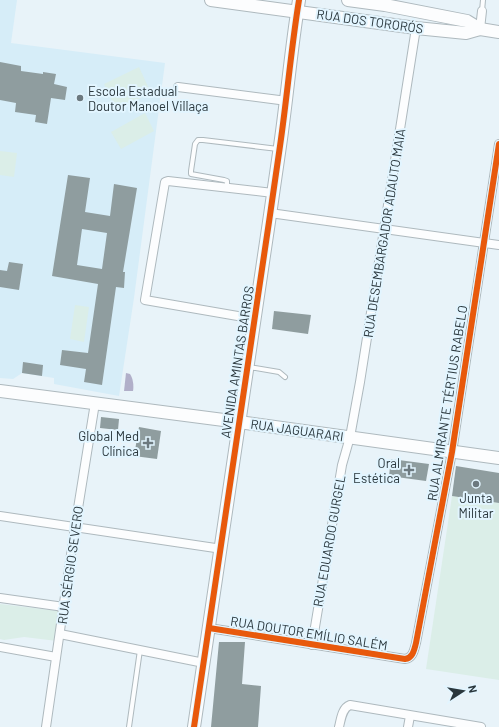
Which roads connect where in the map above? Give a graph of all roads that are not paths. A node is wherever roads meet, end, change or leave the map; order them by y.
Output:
1 (211, 0) edge
2 (348, 0) edge
3 (483, 0) edge
4 (402, 4) edge
5 (385, 5) junction
6 (298, 6) edge
7 (482, 11) joint
8 (383, 23) junction
9 (416, 28) junction
10 (480, 29) junction
11 (499, 32) edge
12 (178, 87) dead end
13 (287, 101) junction
14 (499, 144) edge
15 (280, 149) junction
16 (227, 188) junction
17 (273, 193) junction
18 (270, 213) junction
19 (385, 230) junction
20 (484, 243) junction
21 (499, 245) edge
22 (255, 319) junction
23 (248, 367) junction
24 (285, 377) dead end
25 (0, 391) edge
26 (95, 403) junction
27 (239, 422) junction
28 (350, 437) junction
29 (452, 452) junction
30 (499, 458) edge
31 (0, 516) edge
32 (75, 527) junction
33 (222, 549) junction
34 (0, 598) edge
35 (64, 607) junction
36 (209, 628) junction
37 (60, 634) junction
38 (312, 645) junction
39 (0, 647) edge
40 (140, 650) junction
41 (56, 657) junction
42 (405, 659) joint
43 (204, 662) junction
44 (410, 716) junction
45 (46, 727) edge
46 (129, 727) edge
47 (194, 727) edge
48 (339, 727) edge
49 (408, 727) edge
50 (478, 727) edge

1 - 6 main road, RUA DOS TORORÓS
2 - 5 main road, RUA DOS TORORÓS
3 - 7 lane
4 - 5 main road, RUA DOS TORORÓS
4 - 10 main road, RUA DOS TORORÓS
5 - 8 main road
6 - 8 main road, RUA DOS TORORÓS
6 - 13 main road, AVENIDA AMINTAS BARROS
7 - 10 street
8 - 9 main road, RUA DOS TORORÓS
9 - 10 main road, RUA DOS TORORÓS
9 - 19 street, RUA DESEMBARGADOR ADAUTO MAIA
10 - 11 main road, RUA DOS TORORÓS
12 - 13 street
13 - 15 main road, AVENIDA AMINTAS BARROS
14 - 20 street, RUA ALMIRANTE TÉRTIUS RABELO
15 - 16 lane
15 - 17 main road, AVENIDA AMINTAS BARROS
16 - 17 street
16 - 22 street
17 - 18 main road, AVENIDA AMINTAS BARROS
18 - 19 street
18 - 22 main road, AVENIDA AMINTAS BARROS
19 - 20 street
19 - 28 street, RUA DESEMBARGADOR ADAUTO MAIA
20 - 21 street
20 - 29 street, RUA ALMIRANTE TÉRTIUS RABELO
22 - 23 main road, AVENIDA AMINTAS BARROS
23 - 24 lane
23 - 27 main road, AVENIDA AMINTAS BARROS
25 - 26 main road, RUA JAGUARARI
26 - 27 main road, RUA JAGUARARI
26 - 32 street, RUA SÉRGIO SEVERO
27 - 28 main road, RUA JAGUARARI
27 - 33 main road, AVENIDA AMINTAS BARROS
28 - 29 main road, RUA JAGUARARI
28 - 38 street, RUA EDUARDO GURGEL
29 - 30 main road, RUA JAGUARARI
29 - 42 street, RUA ALMIRANTE TÉRTIUS RABELO
31 - 32 street
32 - 33 street
32 - 35 street, RUA SÉRGIO SEVERO
33 - 36 main road, AVENIDA AMINTAS BARROS
34 - 35 street
35 - 37 street, RUA SÉRGIO SEVERO
36 - 38 street, RUA DOUTOR EMÍLIO SALÉM
36 - 43 main road, AVENIDA AMINTAS BARROS
37 - 40 street
37 - 41 street, RUA SÉRGIO SEVERO
38 - 42 street, RUA DOUTOR EMÍLIO SALÉM
39 - 41 street
40 - 43 street
40 - 46 lane
41 - 45 street, RUA SÉRGIO SEVERO
43 - 47 main road, AVENIDA AMINTAS BARROS
44 - 48 street
44 - 49 street
44 - 50 street

